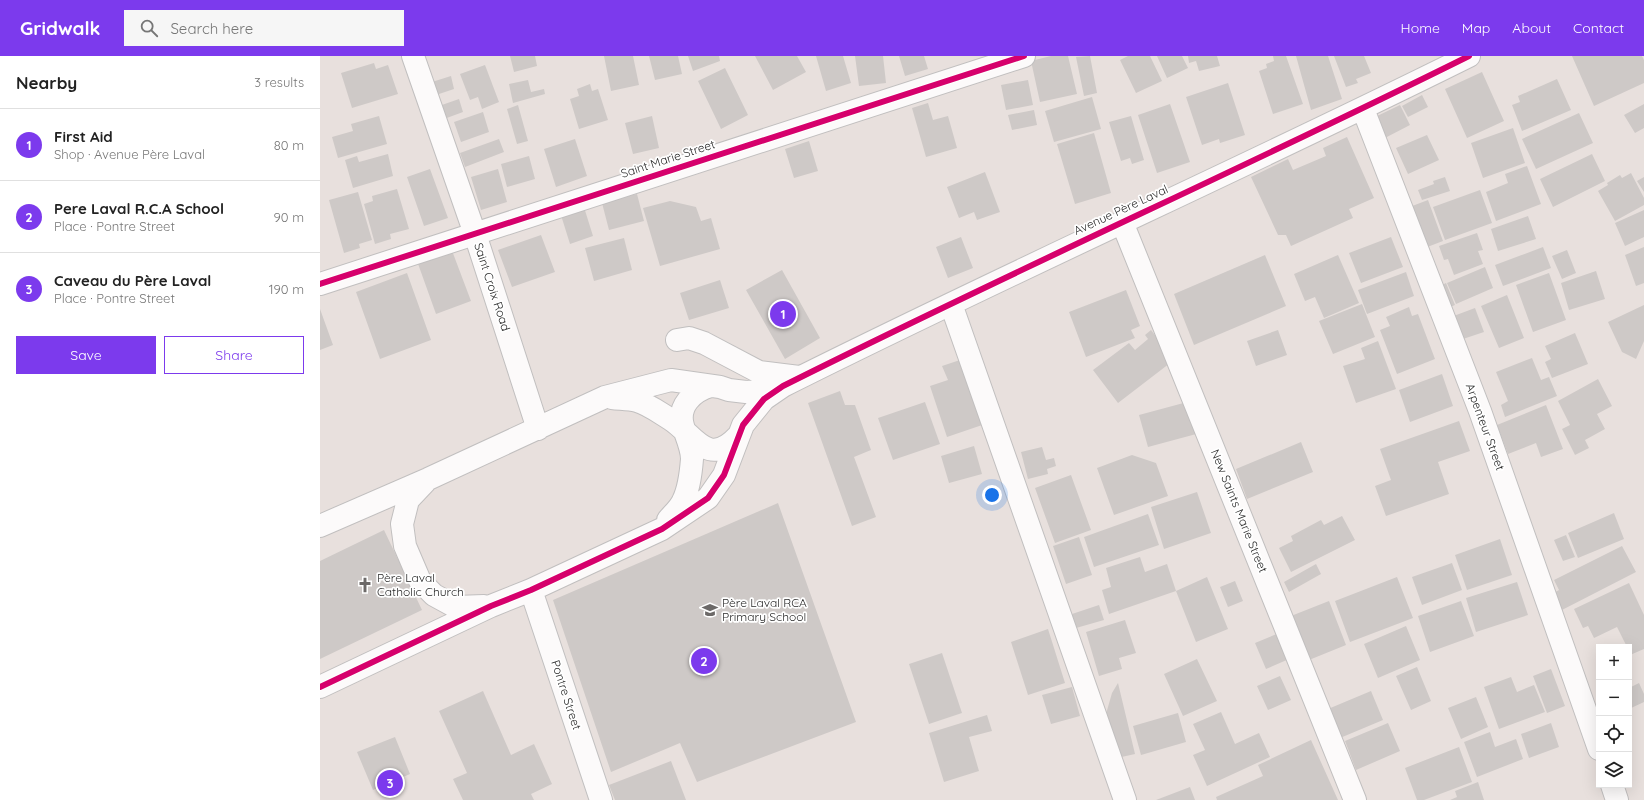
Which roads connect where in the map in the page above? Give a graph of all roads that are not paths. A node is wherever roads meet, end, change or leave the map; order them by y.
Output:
1 (413, 56) edge
2 (1024, 56) edge
3 (1469, 56) edge
4 (1363, 109) junction
5 (1122, 222) junction
6 (475, 234) junction
7 (320, 284) edge
8 (951, 304) junction
9 (677, 340) dead end
10 (792, 381) junction
11 (720, 388) junction
12 (605, 397) junction
13 (538, 429) junction
14 (741, 430) junction
15 (687, 435) junction
16 (428, 479) junction
17 (320, 526) edge
18 (662, 529) junction
19 (531, 590) junction
20 (491, 606) junction
21 (320, 687) edge
22 (1596, 740) edge
23 (1613, 788) edge
24 (596, 798) edge
25 (1125, 800) edge
26 (1355, 800) edge
27 (1617, 800) edge

1 - 6 street, Saint Croix Road
2 - 6 street, Saint Marie Street
3 - 4 street, Avenue Père Laval
4 - 5 street, Avenue Père Laval
4 - 22 street, Arpenteur Street
5 - 8 street, Avenue Père Laval
5 - 26 street, New Saints Marie Street
6 - 7 street, Saint Marie Street
6 - 13 street, Saint Croix Road
8 - 10 street, Avenue Père Laval
8 - 25 street
9 - 10 street
10 - 11 street
10 - 14 street
11 - 12 street
11 - 14 street
11 - 15 street
12 - 13 street
12 - 15 street
13 - 16 street
14 - 15 street
14 - 18 street
15 - 18 street
16 - 17 street
16 - 20 street
18 - 19 street
19 - 20 street
19 - 24 street, Pontre Street
20 - 21 street
23 - 27 street

